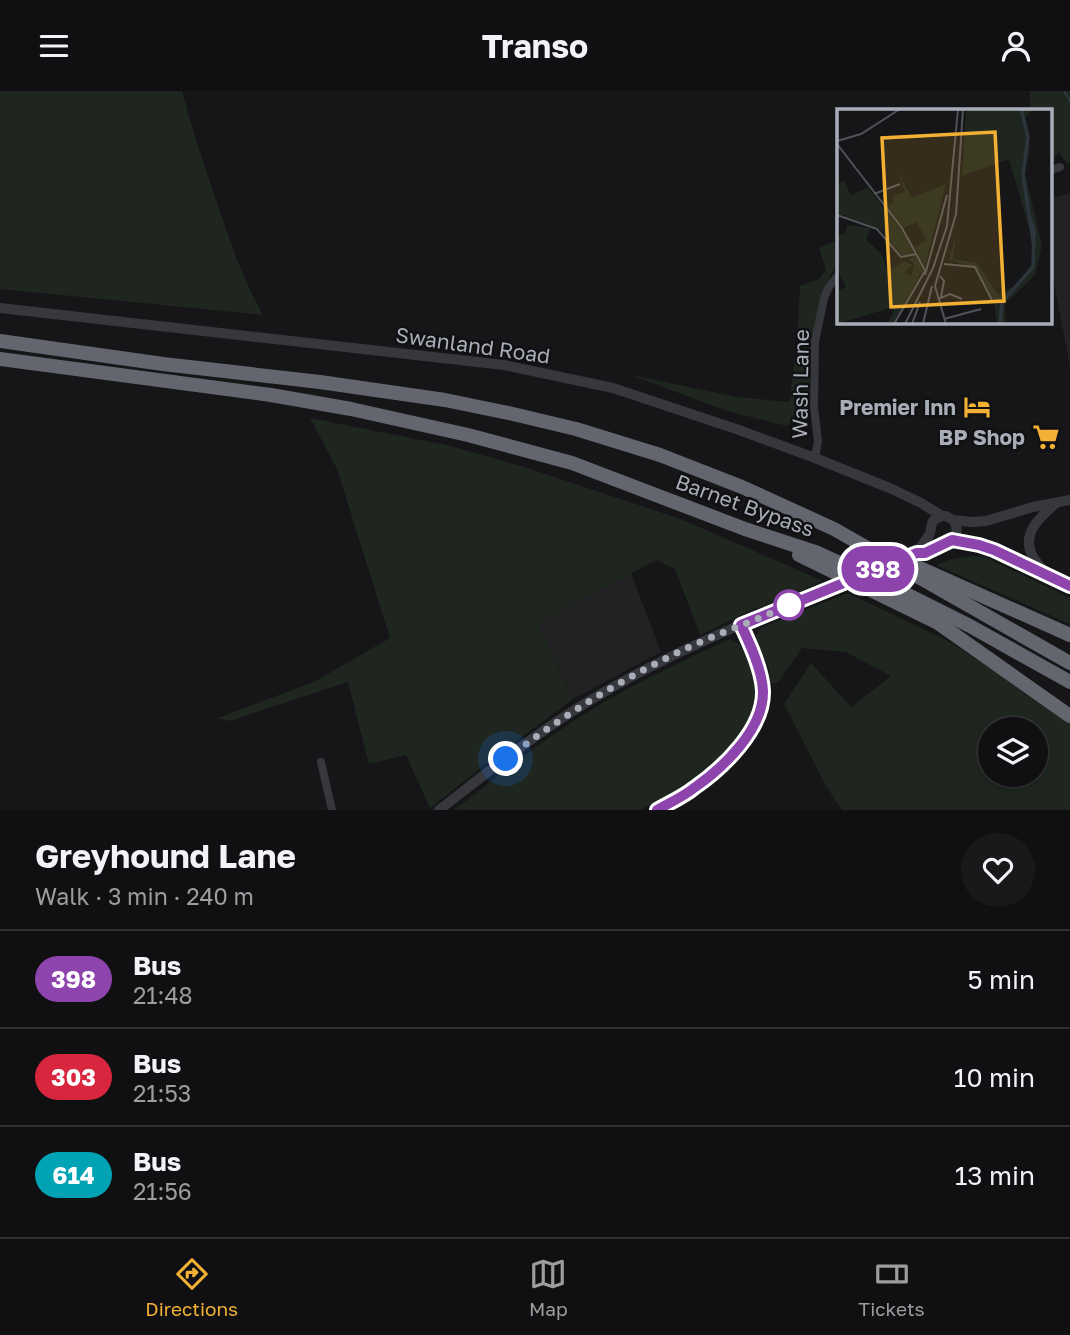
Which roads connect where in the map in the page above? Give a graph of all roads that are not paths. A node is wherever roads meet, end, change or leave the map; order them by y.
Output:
1 (837, 277) edge
2 (0, 308) edge
3 (0, 341) edge
4 (0, 359) edge
5 (815, 458) junction
6 (1070, 500) edge
7 (1056, 503) junction
8 (937, 518) junction
9 (954, 520) junction
10 (745, 529) junction
11 (834, 529) junction
12 (930, 533) junction
13 (950, 541) junction
14 (917, 553) junction
15 (1046, 574) junction
16 (1070, 586) edge
17 (741, 625) junction
18 (1070, 635) edge
19 (1070, 663) edge
20 (1070, 682) edge
21 (1070, 716) edge
22 (321, 762) dead end
23 (332, 810) edge
24 (439, 810) edge
25 (657, 810) edge

1 - 5 street, Wash Lane
2 - 5 street, Swanland Road
3 - 11 highway, Barnet Bypass
4 - 10 highway, Barnet Bypass
5 - 8 street, Swanland Road
6 - 7 street
7 - 9 street
7 - 15 street
8 - 9 street
8 - 12 street
9 - 13 street
10 - 20 highway, Barnet Bypass
10 - 21 highway
11 - 18 highway
11 - 19 highway, Barnet Bypass
12 - 13 street
12 - 14 street
13 - 14 street
13 - 15 street
14 - 17 street, bridge
15 - 16 street
17 - 24 street
17 - 25 street
22 - 23 street

